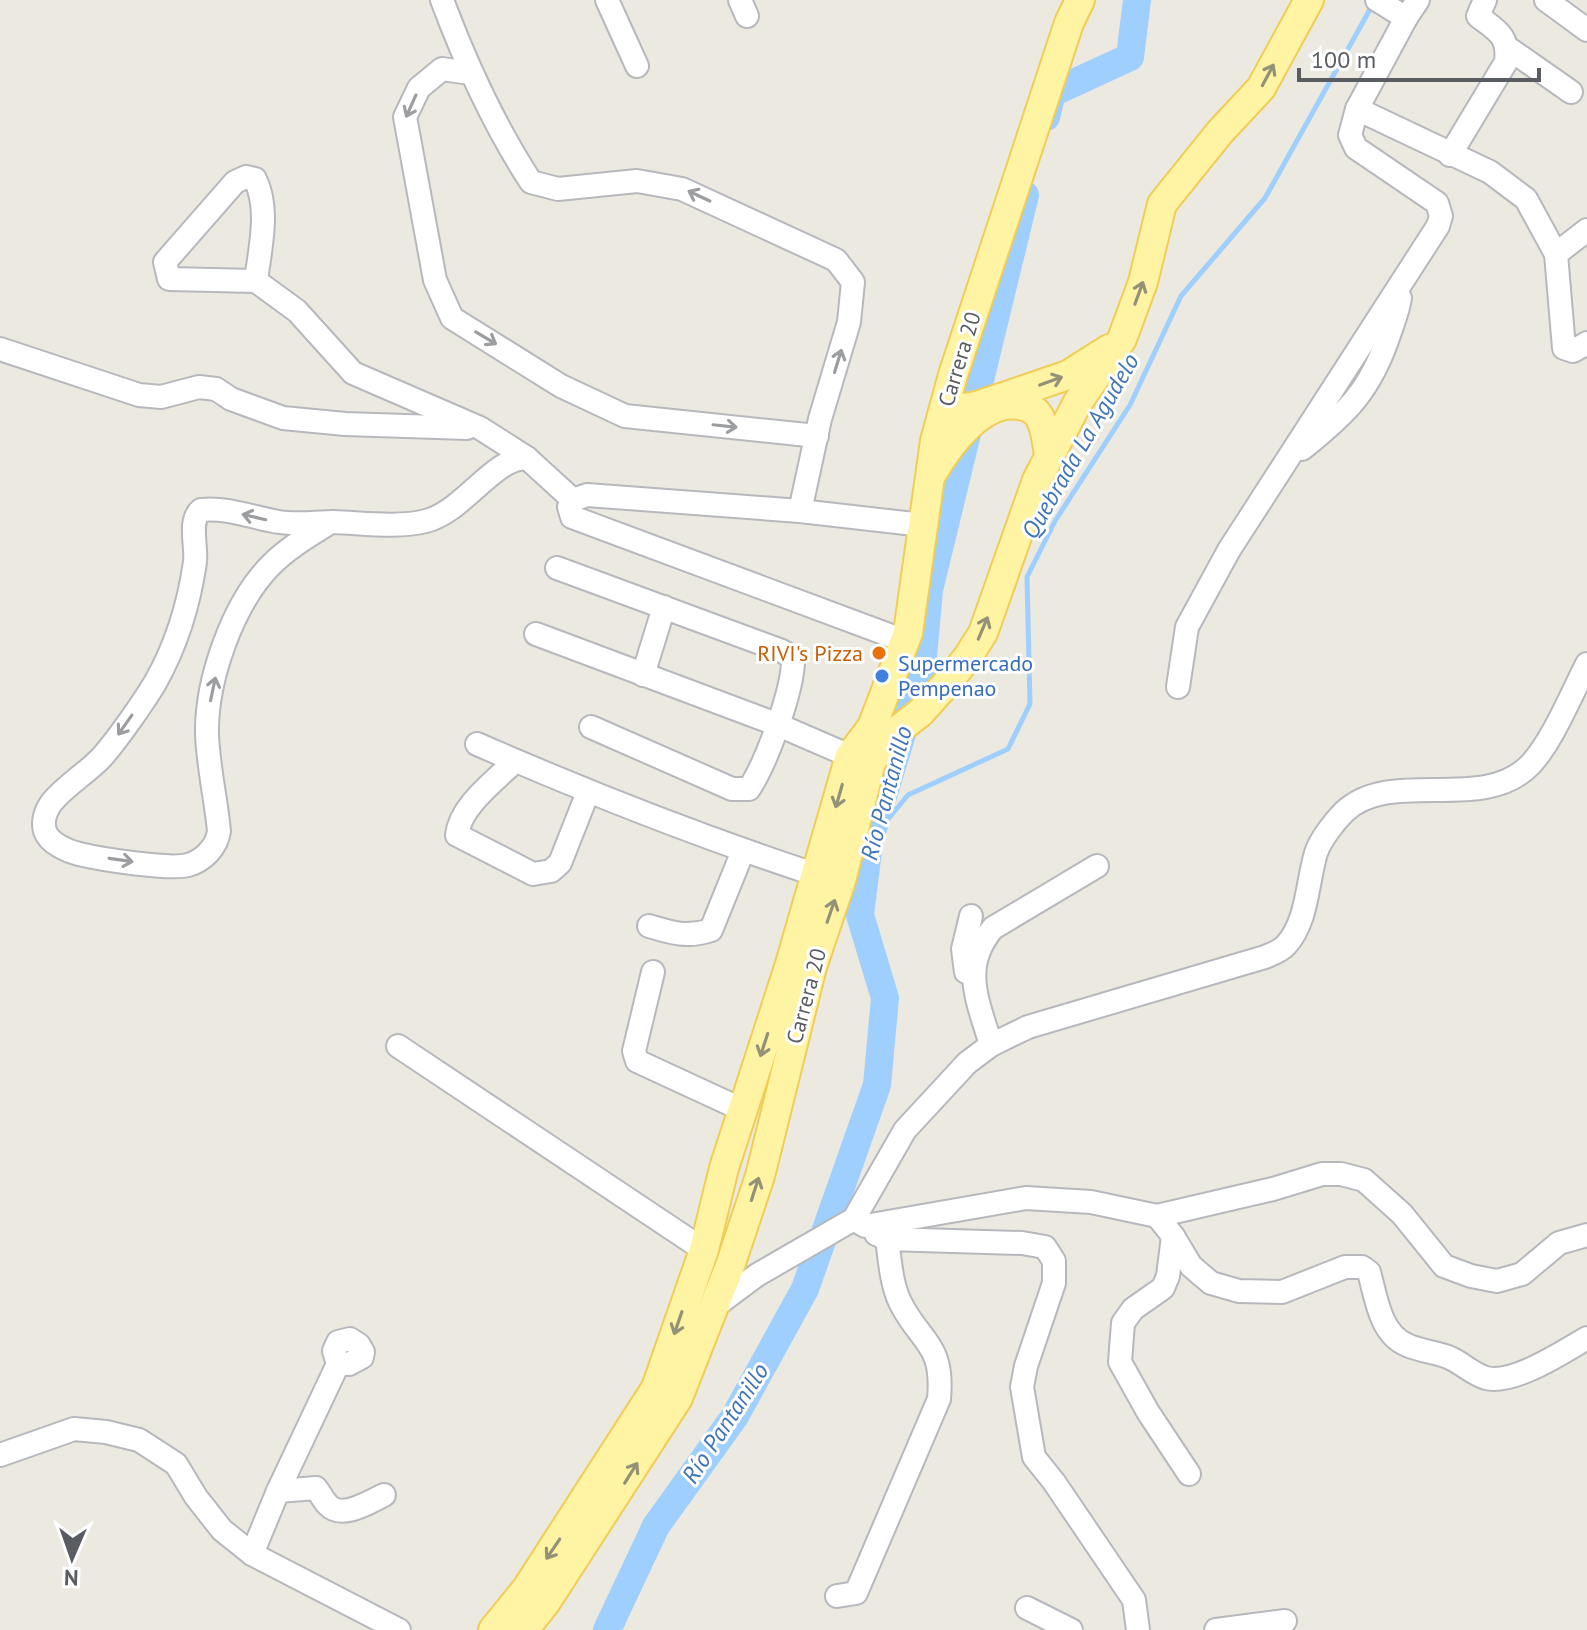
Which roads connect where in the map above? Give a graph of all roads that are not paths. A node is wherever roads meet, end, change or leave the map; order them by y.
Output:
1 (442, 0) edge
2 (607, 0) edge
3 (1309, 0) edge
4 (1377, 0) edge
5 (1485, 0) edge
6 (1546, 0) edge
7 (1070, 8) edge
8 (1412, 9) edge
9 (1587, 30) edge
10 (1508, 48) junction
11 (637, 66) dead end
12 (470, 73) junction
13 (1571, 92) dead end
14 (1357, 109) junction
15 (1450, 155) junction
16 (1587, 230) edge
17 (1556, 254) junction
18 (256, 281) junction
19 (1122, 339) junction
20 (1587, 343) edge
21 (0, 349) edge
22 (947, 398) junction
23 (971, 421) junction
24 (480, 428) junction
25 (817, 436) junction
26 (1049, 455) junction
27 (527, 458) junction
28 (930, 477) junction
29 (573, 500) junction
30 (800, 511) junction
31 (331, 522) junction
32 (923, 525) junction
33 (557, 568) dead end
34 (664, 607) junction
35 (536, 634) dead end
36 (905, 641) junction
37 (1587, 664) edge
38 (643, 675) junction
39 (1178, 687) dead end
40 (776, 724) junction
41 (591, 727) dead end
42 (881, 732) junction
43 (477, 744) dead end
44 (860, 759) junction
45 (515, 761) junction
46 (588, 792) junction
47 (743, 851) junction
48 (1097, 866) dead end
49 (817, 875) junction
50 (971, 916) dead end
51 (649, 926) dead end
52 (653, 972) dead end
53 (974, 987) junction
54 (991, 1045) junction
55 (398, 1046) dead end
56 (743, 1110) junction
57 (1157, 1216) junction
58 (854, 1224) junction
59 (1587, 1235) edge
60 (1173, 1236) junction
61 (887, 1239) junction
62 (704, 1250) junction
63 (714, 1307) junction
64 (1587, 1338) edge
65 (338, 1364) dead end
66 (0, 1455) edge
67 (1189, 1474) dead end
68 (278, 1491) junction
69 (384, 1495) dead end
70 (252, 1554) junction
71 (837, 1596) dead end
72 (1027, 1608) dead end
73 (1285, 1621) dead end
74 (399, 1630) edge
75 (493, 1630) edge
76 (524, 1630) edge
77 (1071, 1630) edge
78 (1138, 1630) edge
79 (1216, 1630) edge

1 - 12 street
2 - 11 street
19 -> 3 main road
4 - 8 street
5 - 10 street
6 - 9 street
7 - 22 main road, Carrera 20
8 - 14 street
10 - 13 street
10 - 15 street
25 -> 12 street
12 -> 25 street
14 - 15 street
14 - 39 street
15 - 17 street
16 - 17 street
17 - 20 street
18 - 18 street
18 - 24 street
23 -> 19 main road
19 - 26 main road
21 - 24 street
22 - 23 main road
22 - 28 main road, Carrera 20
23 - 26 main road
23 - 28 main road
24 - 27 street
25 - 30 street
42 -> 26 main road
27 - 29 street
27 - 31 street
28 - 32 main road, Carrera 20
29 - 30 street
29 - 36 street
30 - 32 street
31 -> 31 street
32 - 36 main road, Carrera 20
33 - 34 street
34 - 38 street
34 - 40 street
35 - 38 street
36 - 42 main road, Carrera 20
37 - 54 street
38 - 40 street
40 - 41 street
40 - 44 street
42 - 44 main road, Carrera 20
43 - 45 street
44 -> 49 main road, Carrera 20
63 -> 44 main road, Carrera 20
45 - 46 street
45 - 46 street
46 - 47 street
47 - 49 street
47 - 51 street
48 - 53 street
49 -> 56 main road, Carrera 20
50 - 53 street
52 - 56 street
53 - 54 street
54 - 58 street
55 - 62 street
56 - 62 main road, Carrera 20
57 - 58 street
57 - 59 street
57 - 60 street
58 - 61 street
58 - 63 street
60 - 64 street
60 - 67 street
61 - 71 street
61 - 78 street
62 -> 75 main road, Carrera 20
76 -> 63 main road, Carrera 20
65 - 68 street
66 - 70 street
68 - 69 street
68 - 70 street
70 - 74 street
72 - 77 street
73 - 79 street

